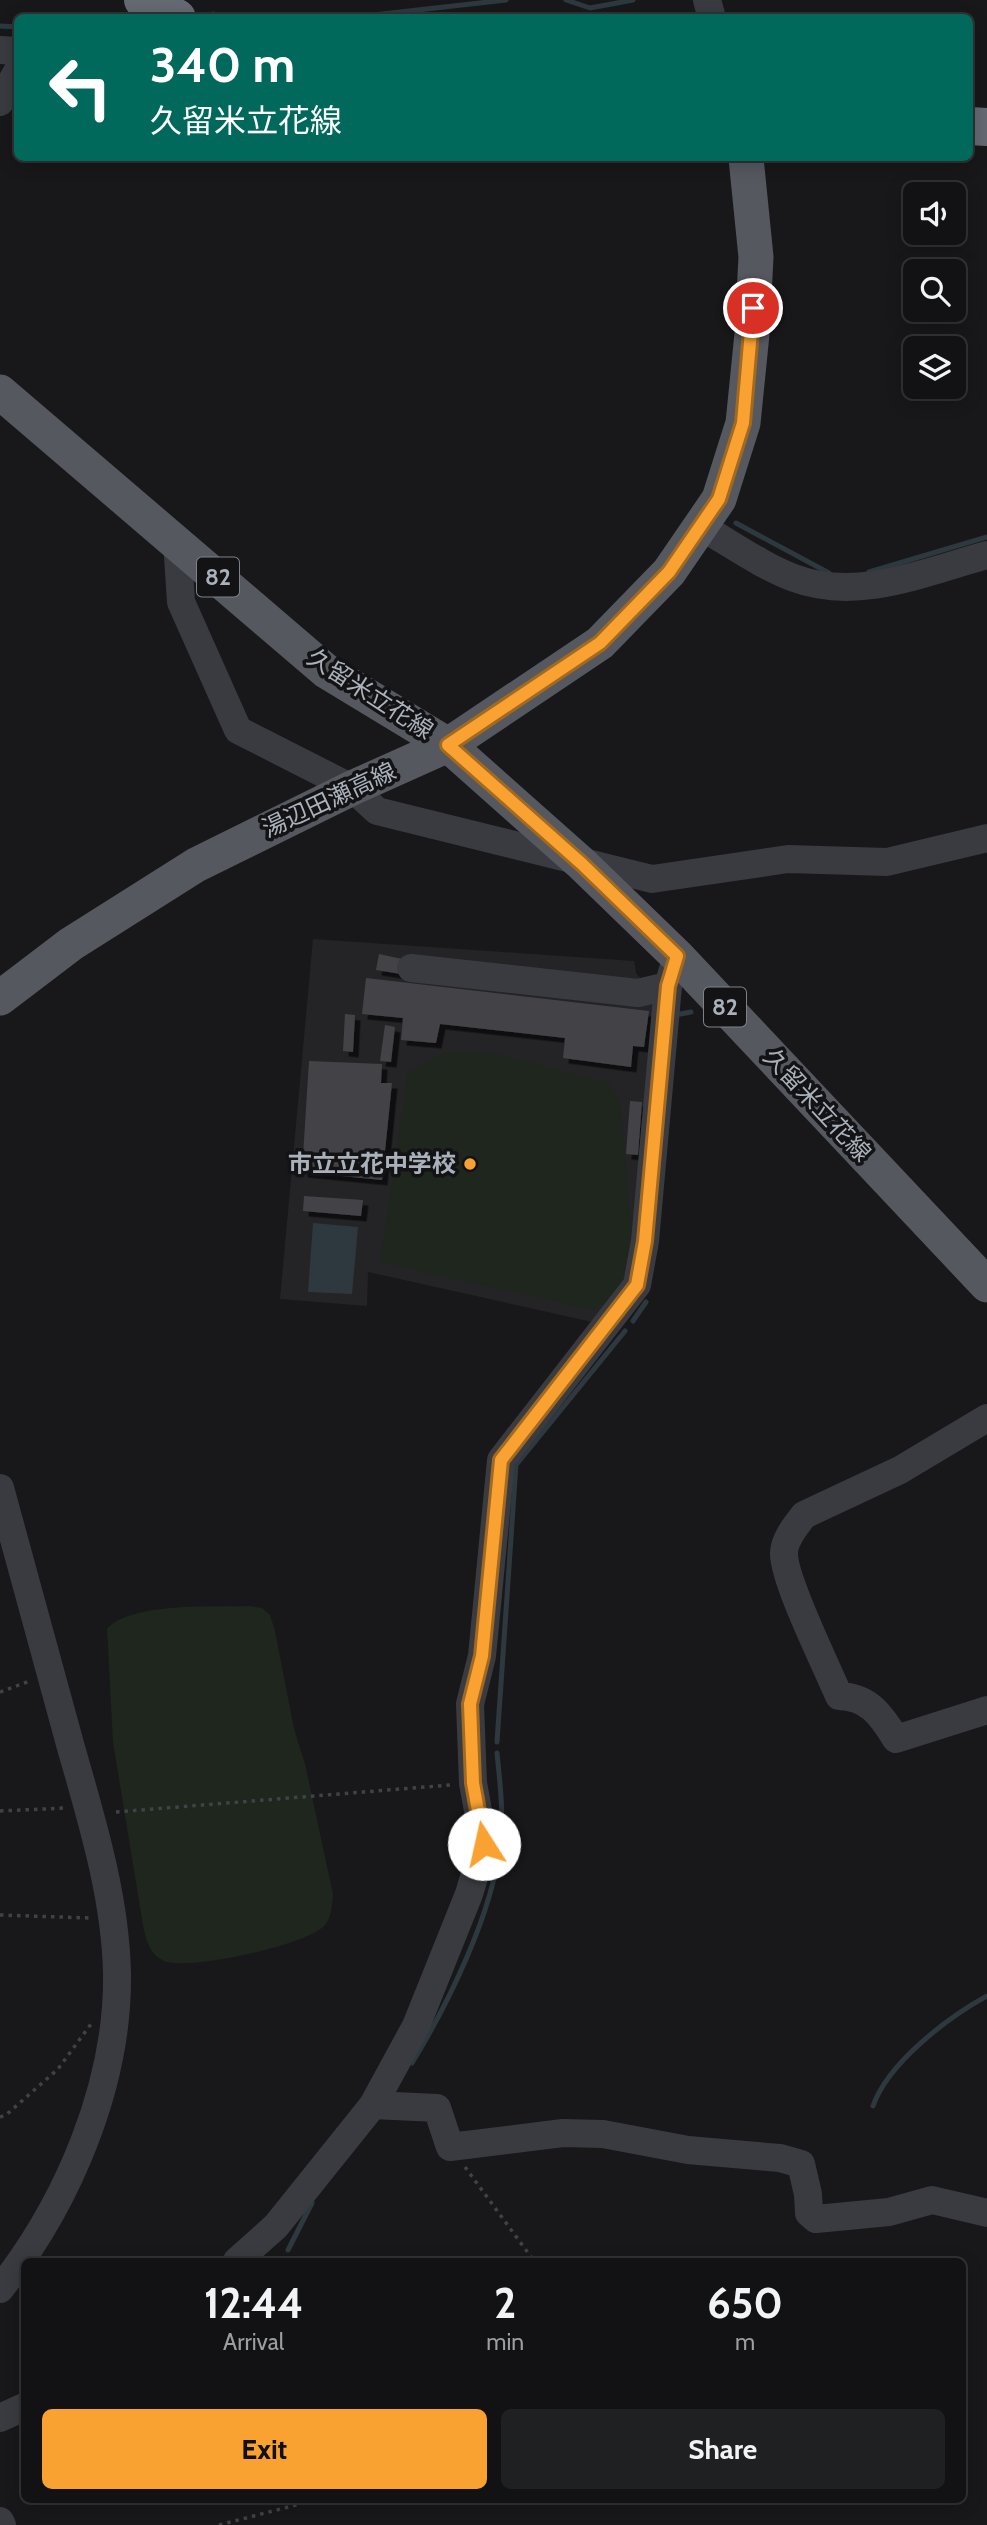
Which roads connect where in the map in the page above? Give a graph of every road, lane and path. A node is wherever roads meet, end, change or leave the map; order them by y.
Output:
1 (143, 0) edge
2 (169, 14) edge
3 (14, 78) edge
4 (0, 102) edge
5 (746, 161) edge
6 (0, 392) edge
7 (700, 526) junction
8 (177, 541) junction
9 (987, 555) edge
10 (448, 745) junction
11 (352, 788) junction
12 (987, 838) edge
13 (582, 864) junction
14 (411, 968) dead end
15 (672, 971) junction
16 (0, 998) edge
17 (987, 1285) edge
18 (987, 1418) edge
19 (0, 1488) edge
20 (32, 1680) dead end
21 (0, 1692) edge
22 (987, 1710) edge
23 (473, 1783) junction
24 (88, 1807) junction
25 (0, 1811) edge
26 (116, 1812) dead end
27 (0, 1915) edge
28 (95, 1918) dead end
29 (97, 2018) dead end
30 (373, 2105) junction
31 (0, 2117) edge
32 (450, 2147) junction
33 (987, 2213) edge
34 (24, 2258) edge
35 (240, 2258) edge
36 (532, 2258) edge
37 (21, 2263) edge
38 (0, 2290) edge
39 (21, 2408) edge
40 (0, 2418) edge
41 (304, 2503) edge
42 (219, 2525) edge

1 - 2 highway
3 - 4 street
5 - 7 main road, 湯辺田瀬高線
6 - 8 main road, 久留米立花線 / 82
7 - 9 street
7 - 10 main road, 湯辺田瀬高線
8 - 10 main road, 久留米立花線 / 82
8 - 11 street
10 - 11 main road, 湯辺田瀬高線
10 - 13 main road, 久留米立花線 / 82
11 - 13 street
11 - 16 main road, 湯辺田瀬高線
12 - 13 street
13 - 15 main road, 久留米立花線 / 82
14 - 15 street
15 - 17 main road, 久留米立花線 / 82
15 - 23 street
18 - 22 street
19 - 24 street
20 - 21 path
23 - 26 path
23 - 30 street
24 - 25 path
24 - 34 street
27 - 28 path
29 - 31 path
30 - 32 street
30 - 35 street
32 - 33 street
32 - 36 path
37 - 38 street
39 - 40 street
41 - 42 path

